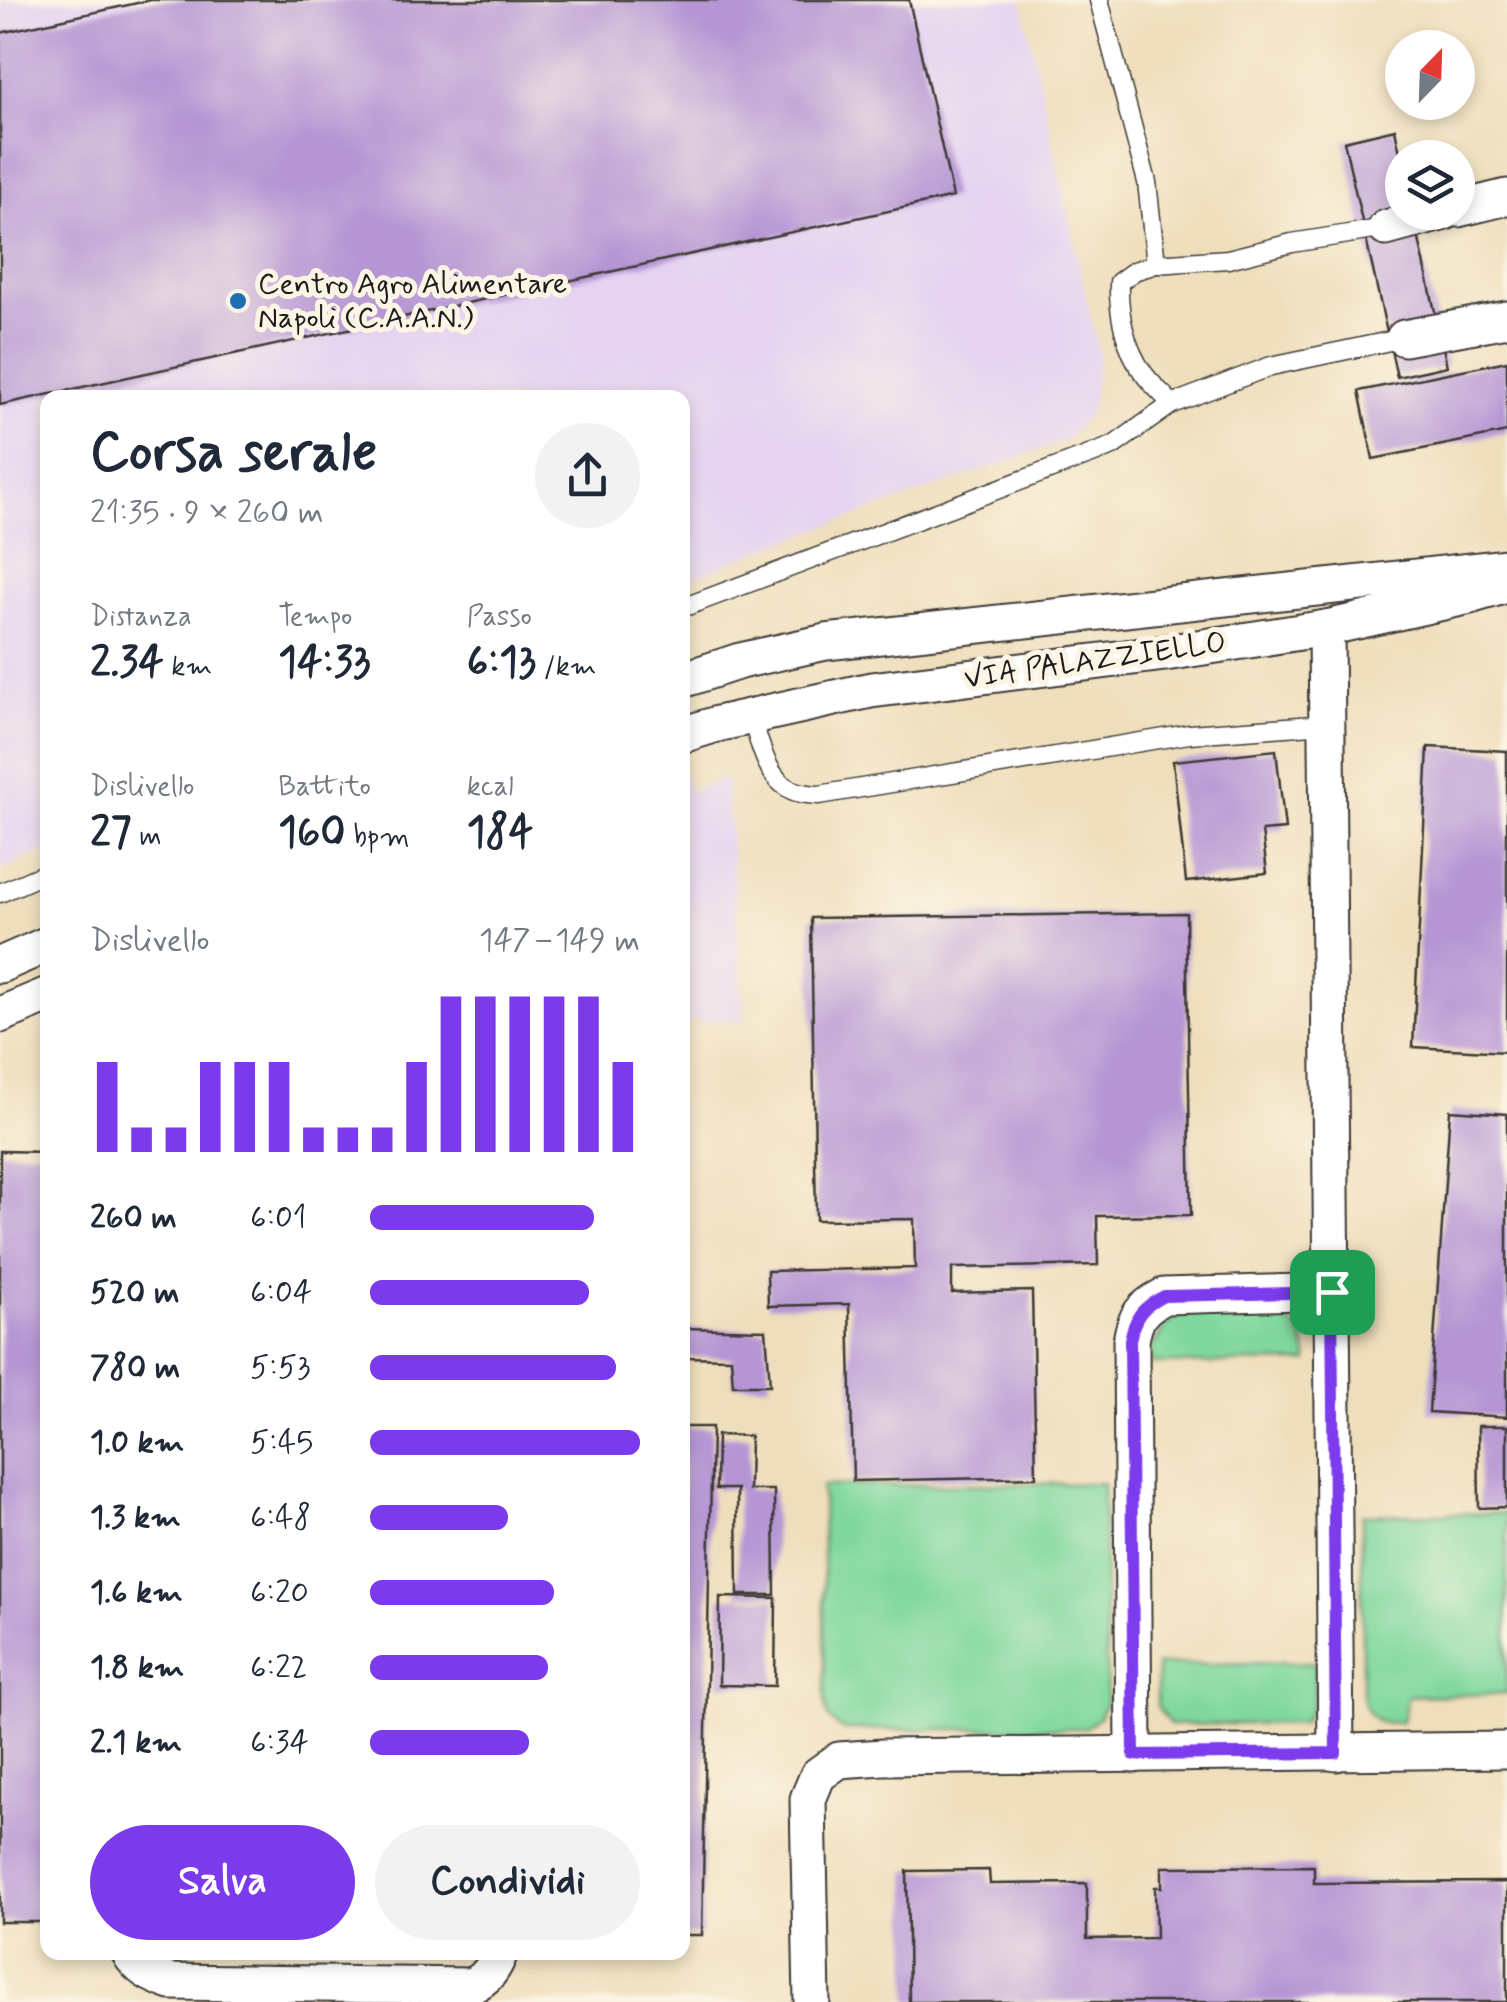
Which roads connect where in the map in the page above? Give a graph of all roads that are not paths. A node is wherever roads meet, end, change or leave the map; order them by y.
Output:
1 (1098, 0) edge
2 (1507, 197) edge
3 (1475, 205) edge
4 (1385, 228) edge
5 (1156, 264) junction
6 (1507, 319) edge
7 (1404, 338) joint
8 (1172, 404) junction
9 (1507, 567) edge
10 (1507, 585) edge
11 (690, 605) edge
12 (1326, 628) junction
13 (690, 677) edge
14 (751, 717) junction
15 (1327, 724) junction
16 (690, 733) edge
17 (40, 876) edge
18 (0, 893) edge
19 (40, 948) edge
20 (0, 965) edge
21 (40, 999) edge
22 (0, 1015) edge
23 (1332, 1292) junction
24 (1507, 1750) edge
25 (1336, 1753) junction
26 (1134, 1755) junction
27 (133, 1960) edge
28 (497, 1960) edge
29 (812, 2002) edge

1 - 5 lane
2 - 3 street
4 - 5 lane
5 - 8 lane
6 - 7 street
7 - 8 lane
8 - 11 lane
9 - 13 street, VIA PALAZZIELLO
10 - 12 street, VIA PALAZZIELLO
12 - 14 street, VIA PALAZZIELLO
12 - 15 street
14 - 15 lane
14 - 16 street, VIA PALAZZIELLO
15 - 23 street
17 - 18 lane
19 - 20 street
21 - 22 street
23 - 25 street
23 - 26 street
24 - 25 street
25 - 26 street
26 - 29 street
27 - 28 street

